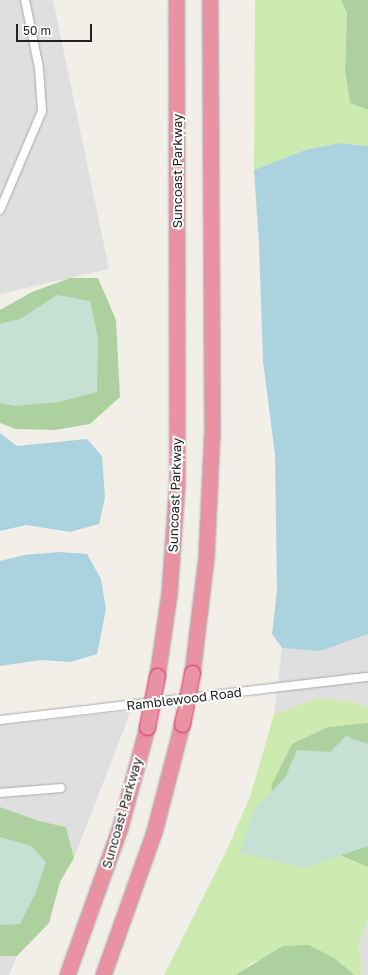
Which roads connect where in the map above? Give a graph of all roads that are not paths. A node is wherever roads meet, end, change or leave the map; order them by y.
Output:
1 (25, 0) edge
2 (176, 0) edge
3 (210, 0) edge
4 (0, 210) edge
5 (368, 677) edge
6 (0, 720) edge
7 (61, 788) dead end
8 (0, 793) edge
9 (67, 975) edge
10 (103, 975) edge

1 - 4 street
2 - 9 highway, Suncoast Parkway, bridge
3 - 10 highway, bridge
5 - 6 street, Ramblewood Road
7 - 8 street

